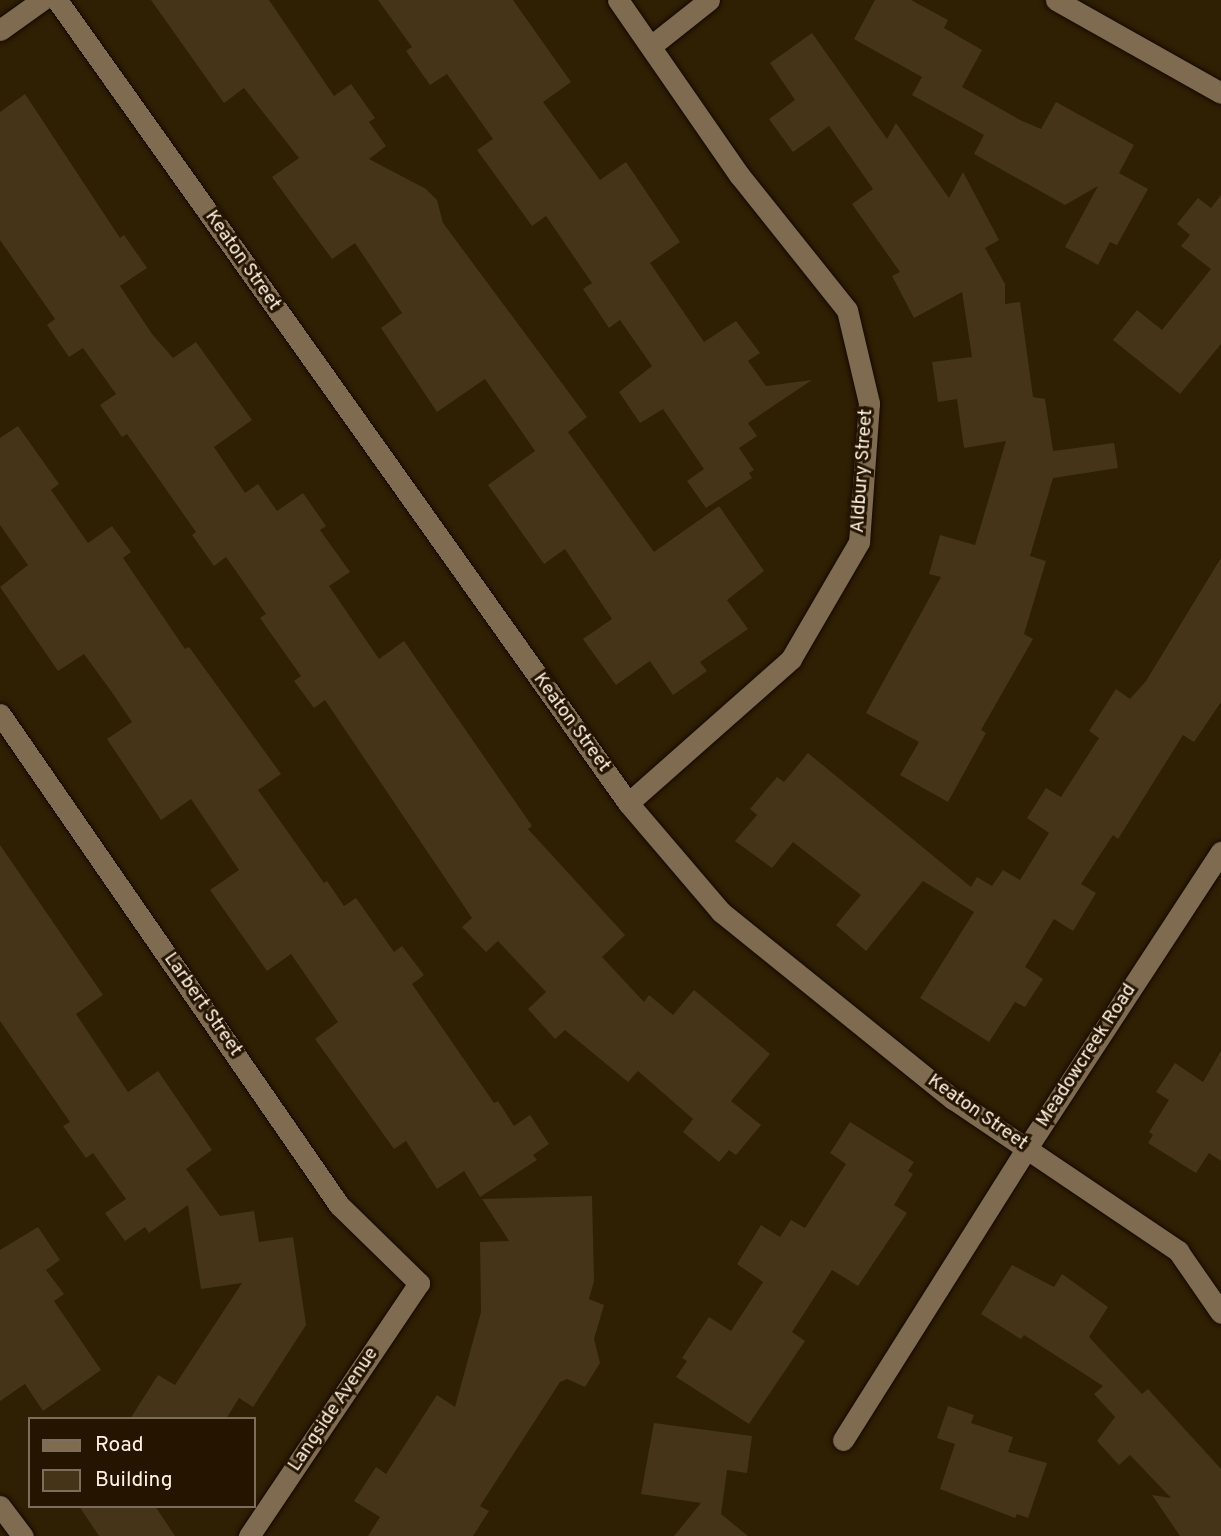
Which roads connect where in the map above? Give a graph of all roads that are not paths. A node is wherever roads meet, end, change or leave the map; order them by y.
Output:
1 (42, 0) edge
2 (57, 0) edge
3 (618, 0) edge
4 (709, 0) edge
5 (1056, 0) edge
6 (0, 30) edge
7 (651, 46) junction
8 (1221, 93) edge
9 (0, 714) edge
10 (628, 803) junction
11 (1221, 852) edge
12 (1027, 1147) junction
13 (419, 1283) joint
14 (1221, 1313) edge
15 (843, 1440) dead end
16 (0, 1506) edge
17 (23, 1536) edge
18 (249, 1536) edge

1 - 6 street
2 - 10 street, Keaton Street
3 - 7 street, Aldbury Street
4 - 7 street
5 - 8 street
7 - 10 street, Aldbury Street
9 - 13 street, Larbert Street
10 - 12 street, Keaton Street
11 - 12 street, Meadowcreek Road
12 - 14 street, Keaton Street
12 - 15 street, Meadowcreek Road
13 - 18 street, Langside Avenue
16 - 17 street

